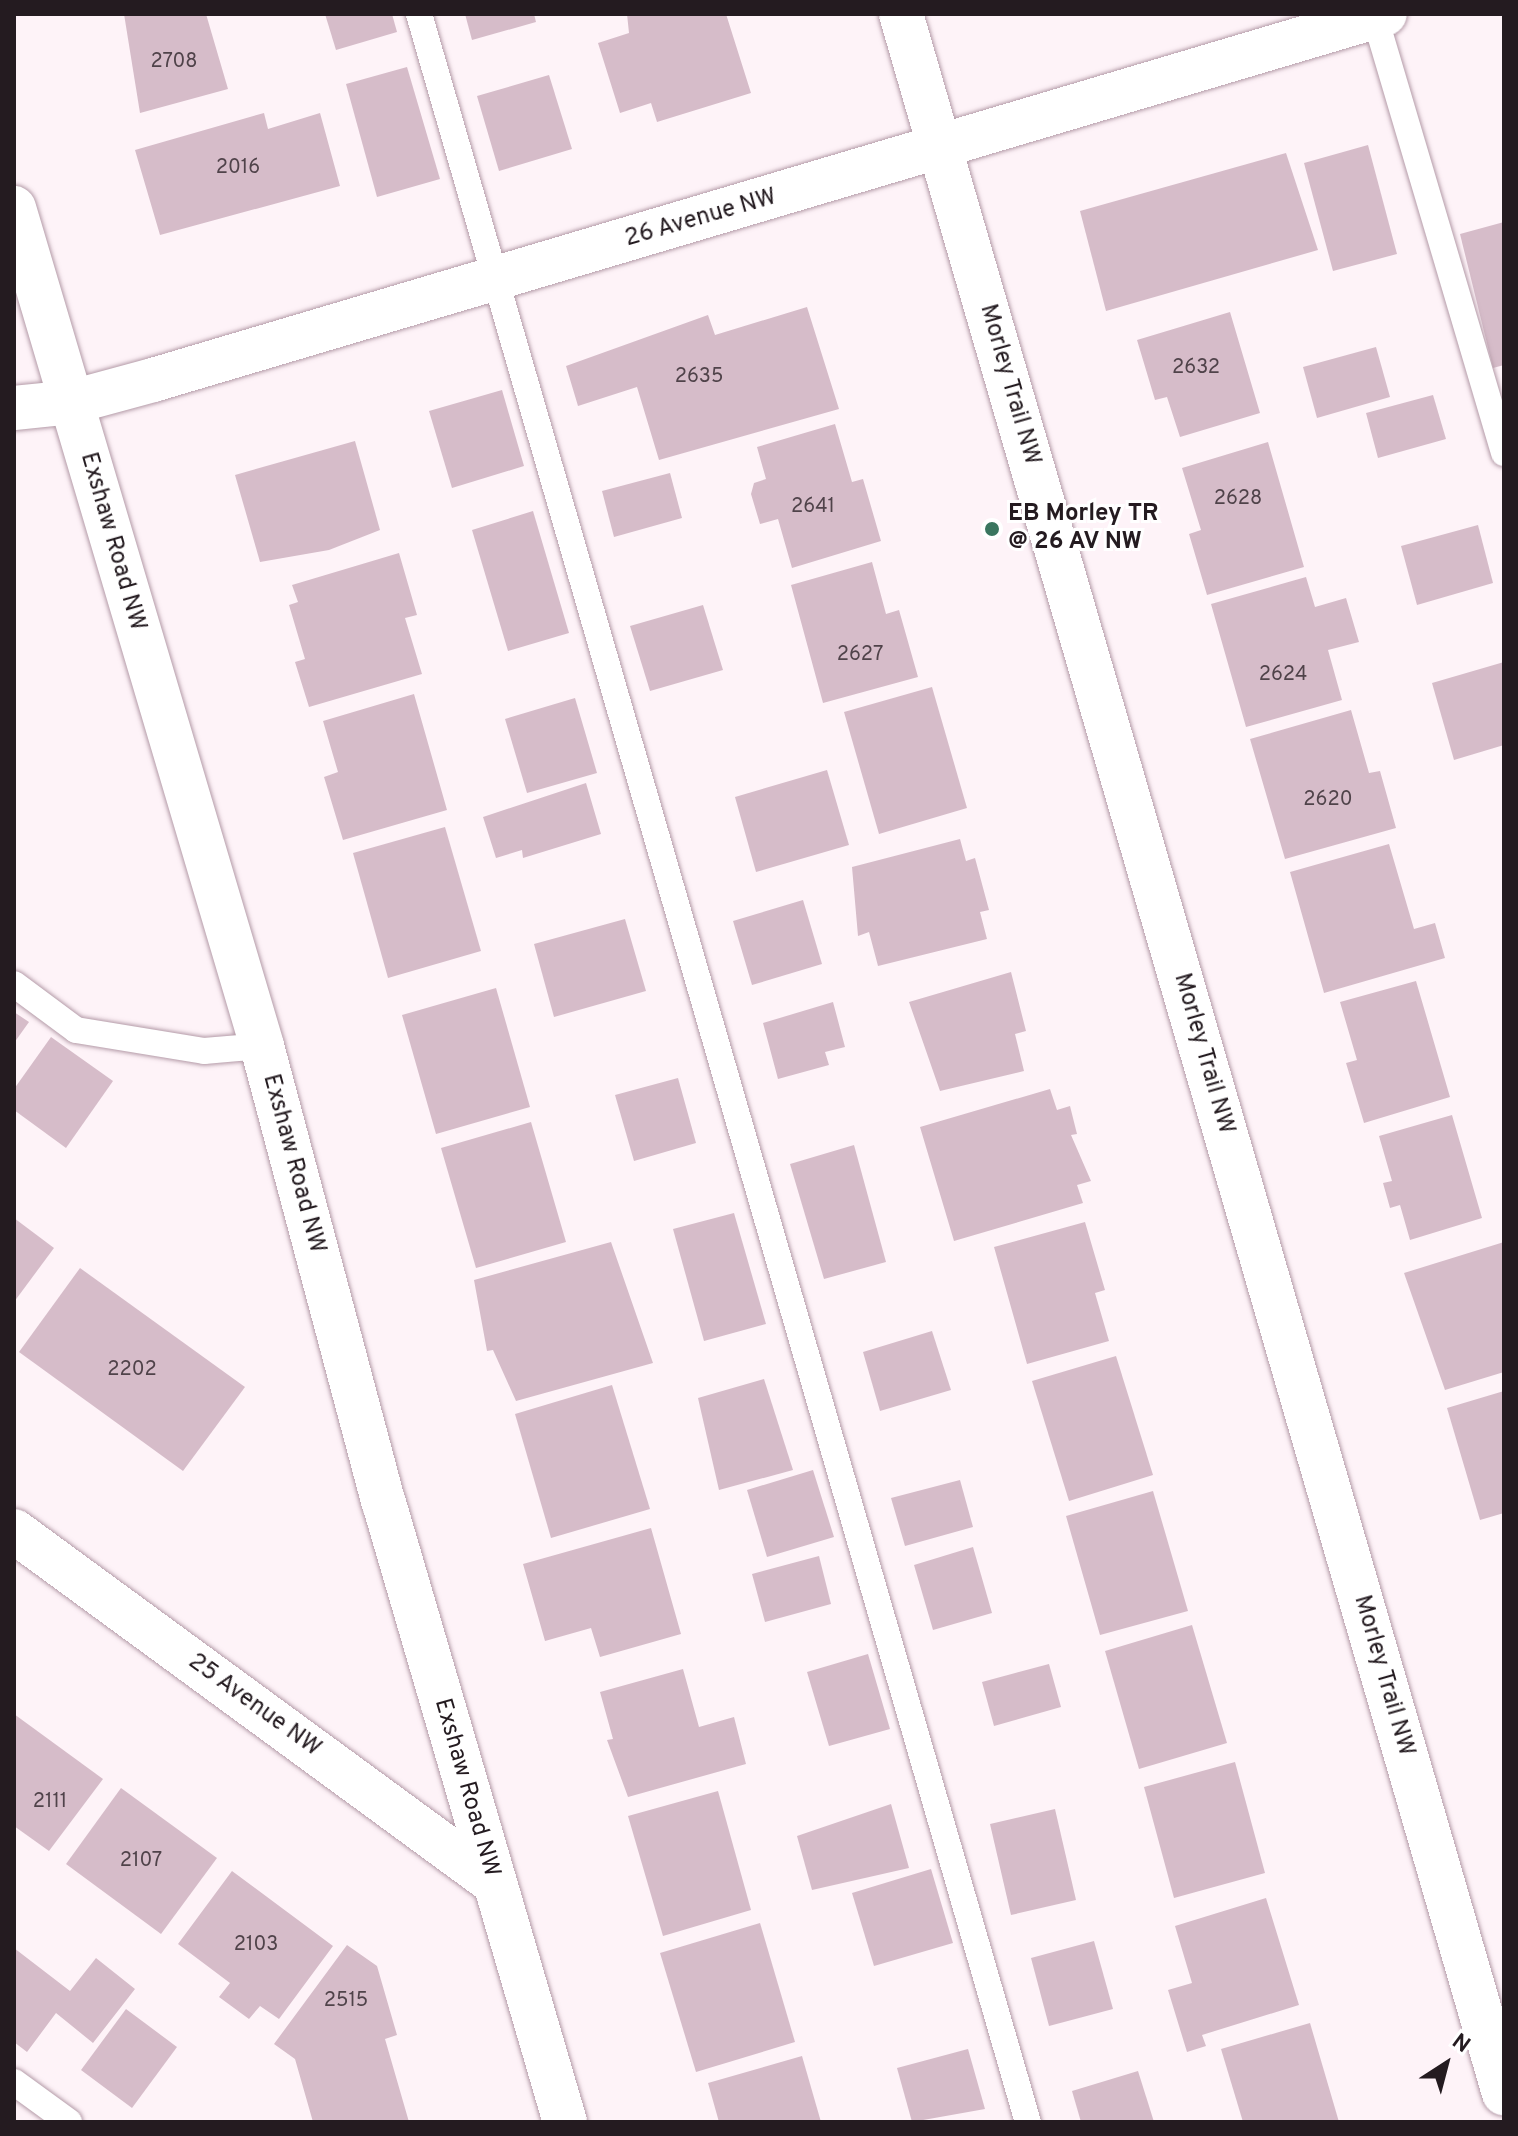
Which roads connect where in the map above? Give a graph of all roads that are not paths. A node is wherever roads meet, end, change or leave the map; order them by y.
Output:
1 (419, 14) edge
2 (901, 14) edge
3 (1378, 15) edge
4 (941, 150) junction
5 (14, 208) edge
6 (494, 280) junction
7 (72, 402) junction
8 (14, 408) edge
9 (1504, 453) edge
10 (14, 984) edge
11 (262, 1046) junction
12 (14, 1531) edge
13 (493, 1882) junction
14 (14, 2082) edge
15 (1504, 2093) edge
16 (69, 2122) edge
17 (565, 2122) edge
18 (1028, 2122) edge

1 - 6 lane
2 - 4 street, Morley Trail NW
3 - 4 street, 26 Avenue NW
3 - 9 lane
4 - 6 street, 26 Avenue NW
4 - 15 street, Morley Trail NW
5 - 7 street, Exshaw Road NW
6 - 7 street, 26 Avenue NW
6 - 18 lane
7 - 8 street, 26 Avenue NW
7 - 11 street, Exshaw Road NW
10 - 11 lane
11 - 13 street, Exshaw Road NW
12 - 13 street, 25 Avenue NW
13 - 17 street, Exshaw Road NW
14 - 16 lane

